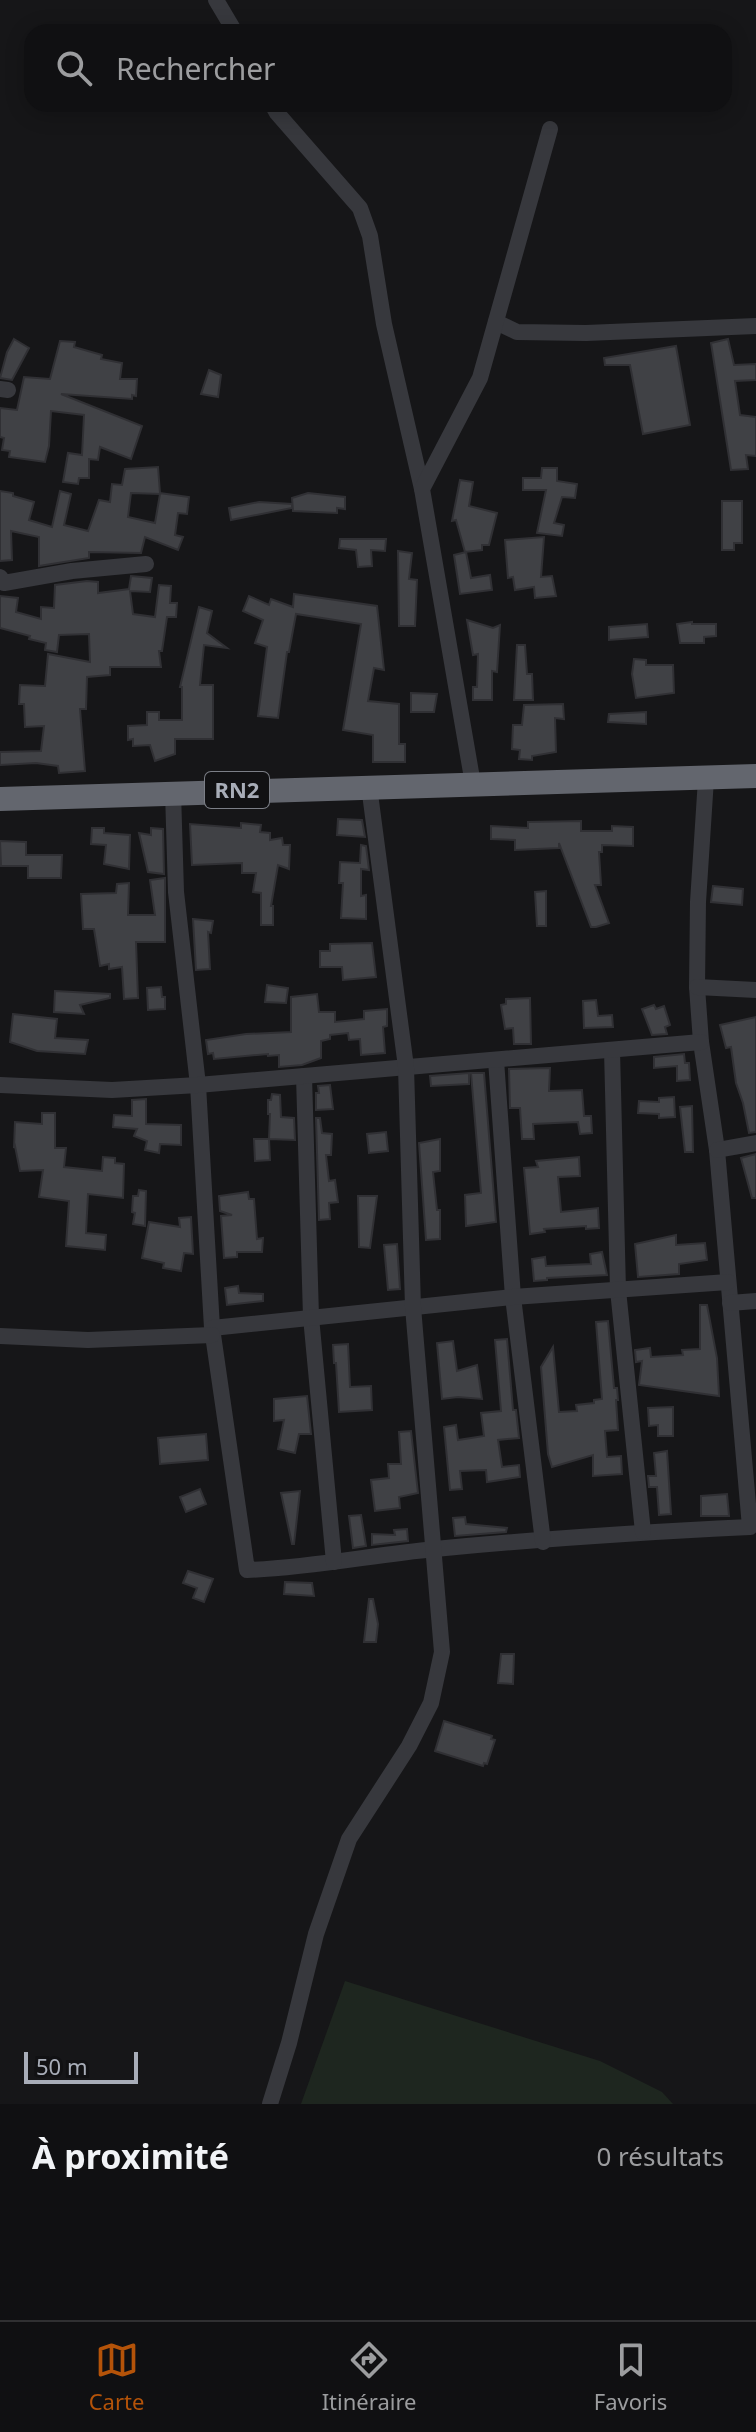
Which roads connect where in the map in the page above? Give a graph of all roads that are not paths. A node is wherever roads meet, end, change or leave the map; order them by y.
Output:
1 (216, 0) edge
2 (230, 24) edge
3 (276, 112) edge
4 (550, 129) dead end
5 (496, 322) junction
6 (756, 326) edge
7 (422, 489) junction
8 (146, 564) dead end
9 (0, 577) edge
10 (756, 776) edge
11 (706, 779) junction
12 (473, 784) junction
13 (369, 786) junction
14 (173, 792) junction
15 (0, 799) edge
16 (697, 987) junction
17 (756, 990) edge
18 (701, 1042) junction
19 (612, 1050) junction
20 (496, 1060) junction
21 (406, 1067) junction
22 (304, 1076) junction
23 (0, 1085) edge
24 (198, 1085) junction
25 (756, 1143) edge
26 (717, 1150) junction
27 (728, 1282) junction
28 (618, 1290) junction
29 (513, 1297) junction
30 (756, 1301) edge
31 (730, 1303) junction
32 (413, 1307) junction
33 (311, 1317) junction
34 (212, 1332) junction
35 (0, 1336) edge
36 (643, 1532) junction
37 (543, 1542) junction
38 (434, 1549) junction
39 (334, 1562) junction
40 (270, 2104) edge

1 - 2 street
3 - 7 street
4 - 5 street
5 - 6 street
5 - 7 street
7 - 12 street
8 - 9 street
10 - 11 highway, RN2
11 - 12 highway, RN2
11 - 16 street
12 - 13 highway, RN2
13 - 14 highway, RN2
13 - 21 street
14 - 15 highway, RN2
14 - 24 street
16 - 17 street
16 - 18 street
18 - 19 street
18 - 26 street
19 - 20 street
19 - 28 street
20 - 21 street
20 - 29 street
21 - 22 street
21 - 32 street
22 - 24 street
22 - 33 street
23 - 24 street
24 - 34 street
25 - 26 street
26 - 27 street
27 - 28 street
27 - 31 street
28 - 29 street
28 - 36 street
29 - 32 street
29 - 37 street
30 - 31 street
31 - 36 street
32 - 33 street
32 - 38 street
33 - 34 street
33 - 39 street
34 - 35 street
34 - 39 street
36 - 37 street
37 - 38 street
38 - 39 street
38 - 40 street

